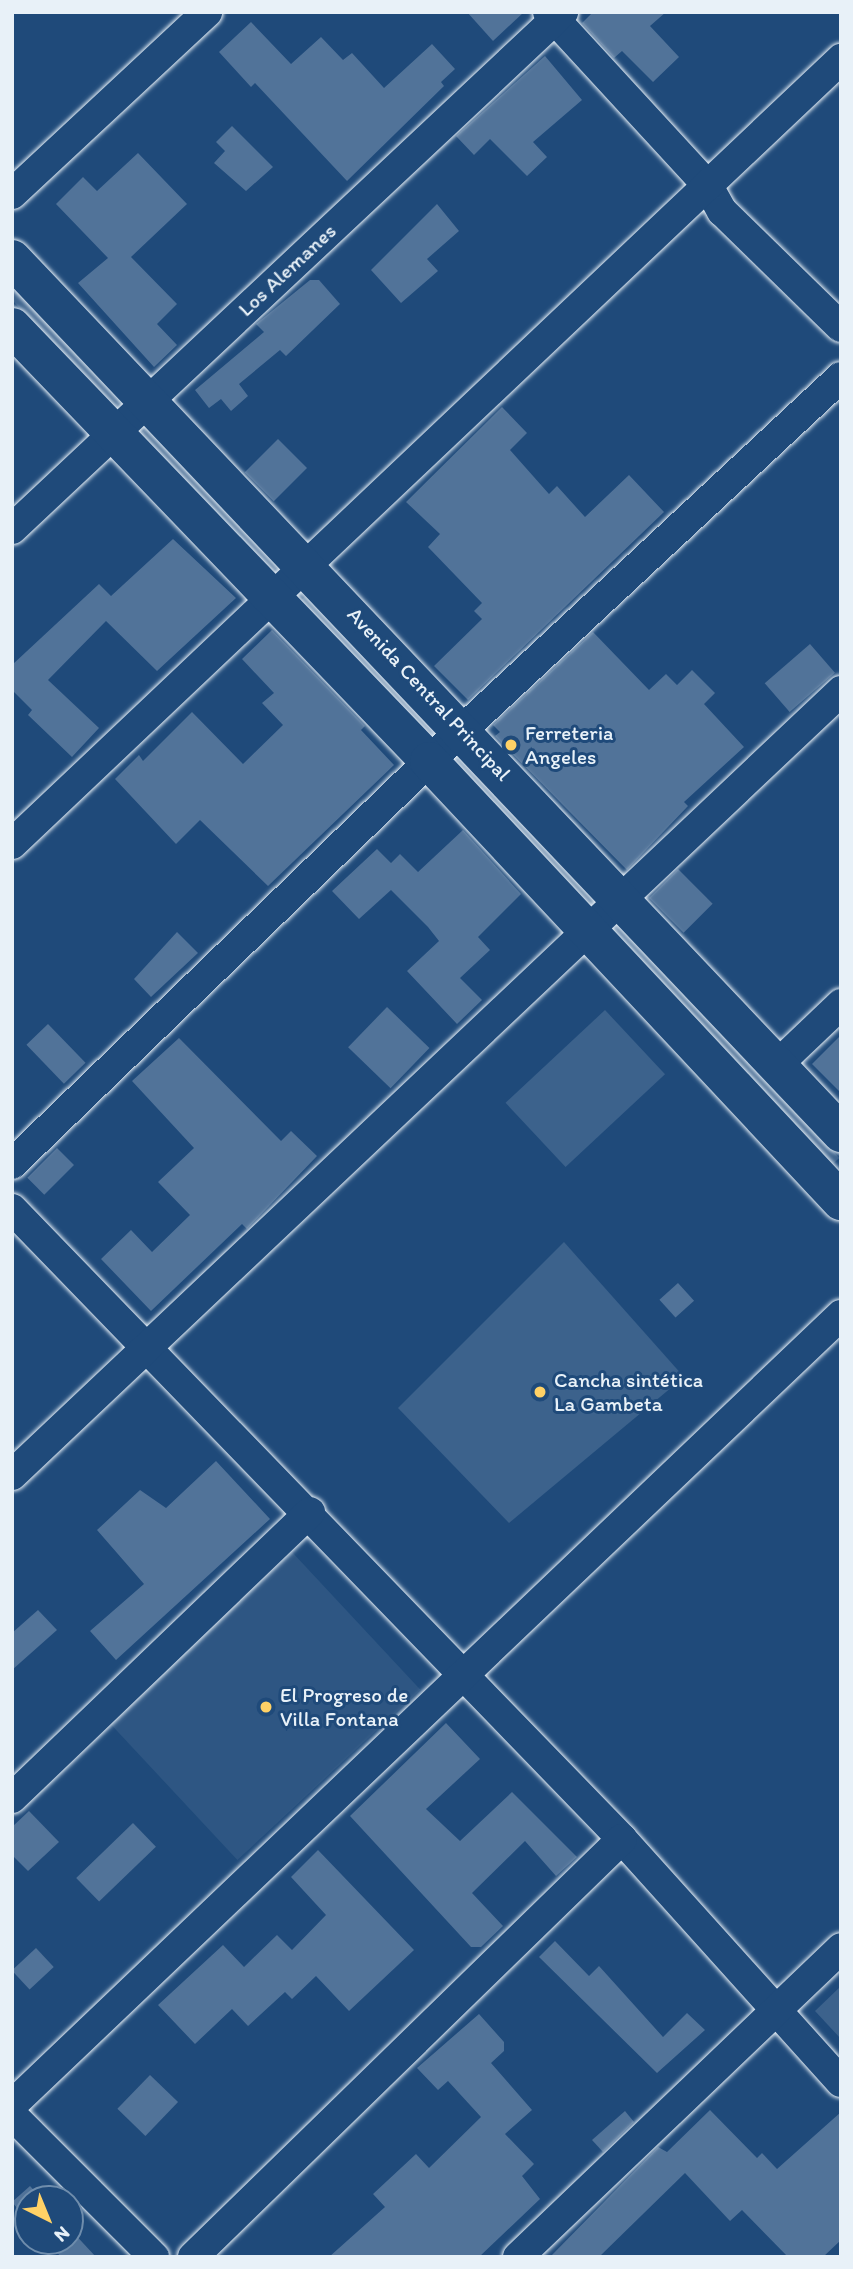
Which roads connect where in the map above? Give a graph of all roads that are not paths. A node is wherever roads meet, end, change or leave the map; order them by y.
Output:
1 (207, 12) edge
2 (556, 15) edge
3 (841, 59) edge
4 (708, 186) junction
5 (12, 194) edge
6 (12, 259) edge
7 (12, 327) edge
8 (841, 327) edge
9 (841, 377) edge
10 (145, 401) junction
11 (113, 432) junction
12 (12, 529) edge
13 (306, 564) junction
14 (274, 598) junction
15 (841, 691) edge
16 (464, 730) junction
17 (429, 761) junction
18 (12, 844) edge
19 (621, 900) junction
20 (589, 931) junction
21 (841, 1004) edge
22 (776, 1066) junction
23 (841, 1133) edge
24 (12, 1164) edge
25 (841, 1201) edge
26 (12, 1209) edge
27 (841, 1315) edge
28 (149, 1349) junction
29 (12, 1475) edge
30 (310, 1512) junction
31 (464, 1673) junction
32 (12, 1797) edge
33 (622, 1839) junction
34 (841, 1948) edge
35 (775, 2011) junction
36 (841, 2082) edge
37 (12, 2105) edge
38 (12, 2115) edge
39 (154, 2257) edge
40 (193, 2257) edge
41 (518, 2257) edge

1 - 5 street
2 - 4 street
2 - 10 street, Los Alemanes
3 - 4 street
4 - 8 street
4 - 13 street
6 - 10 street, Avenida Central Principal
7 - 11 street
9 - 16 street
10 - 11 street, Los Alemanes
10 - 13 street, Avenida Central Principal
11 - 12 street, Los Alemanes
11 - 14 street
13 - 14 street
13 - 16 street, Avenida Central Principal
14 - 17 street
14 - 18 street
15 - 19 street
16 - 17 street
16 - 19 street, Avenida Central Principal
17 - 20 street
17 - 24 street
19 - 20 street
19 - 22 street, Avenida Central Principal
20 - 25 street
20 - 28 street
21 - 22 street
22 - 23 street, Avenida Central Principal
26 - 28 street
27 - 31 street
28 - 29 street
28 - 30 street
30 - 31 street
30 - 32 street
31 - 33 street
31 - 37 street
33 - 35 street
33 - 40 street
34 - 35 street
35 - 36 street
35 - 41 street
38 - 39 street

